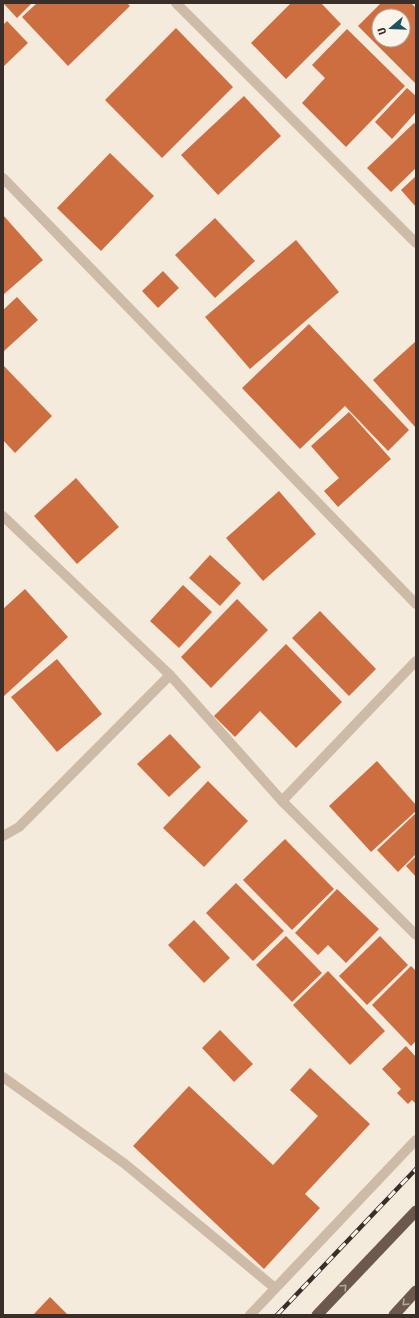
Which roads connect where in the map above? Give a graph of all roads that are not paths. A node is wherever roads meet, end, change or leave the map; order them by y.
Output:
1 (176, 3) edge
2 (3, 178) edge
3 (416, 243) edge
4 (3, 516) edge
5 (416, 604) edge
6 (416, 661) edge
7 (170, 675) junction
8 (282, 801) junction
9 (3, 836) edge
10 (416, 935) edge
11 (3, 1077) edge
12 (416, 1140) edge
13 (416, 1211) edge
14 (275, 1288) junction
15 (416, 1291) edge
16 (250, 1315) edge
17 (317, 1315) edge
18 (394, 1315) edge

1 - 3 street
2 - 5 street
4 - 7 street
6 - 8 street
7 - 8 street
7 - 9 street
8 - 10 street
11 - 14 street
12 - 14 street
17 -> 13 highway
14 - 16 street
15 -> 18 highway

